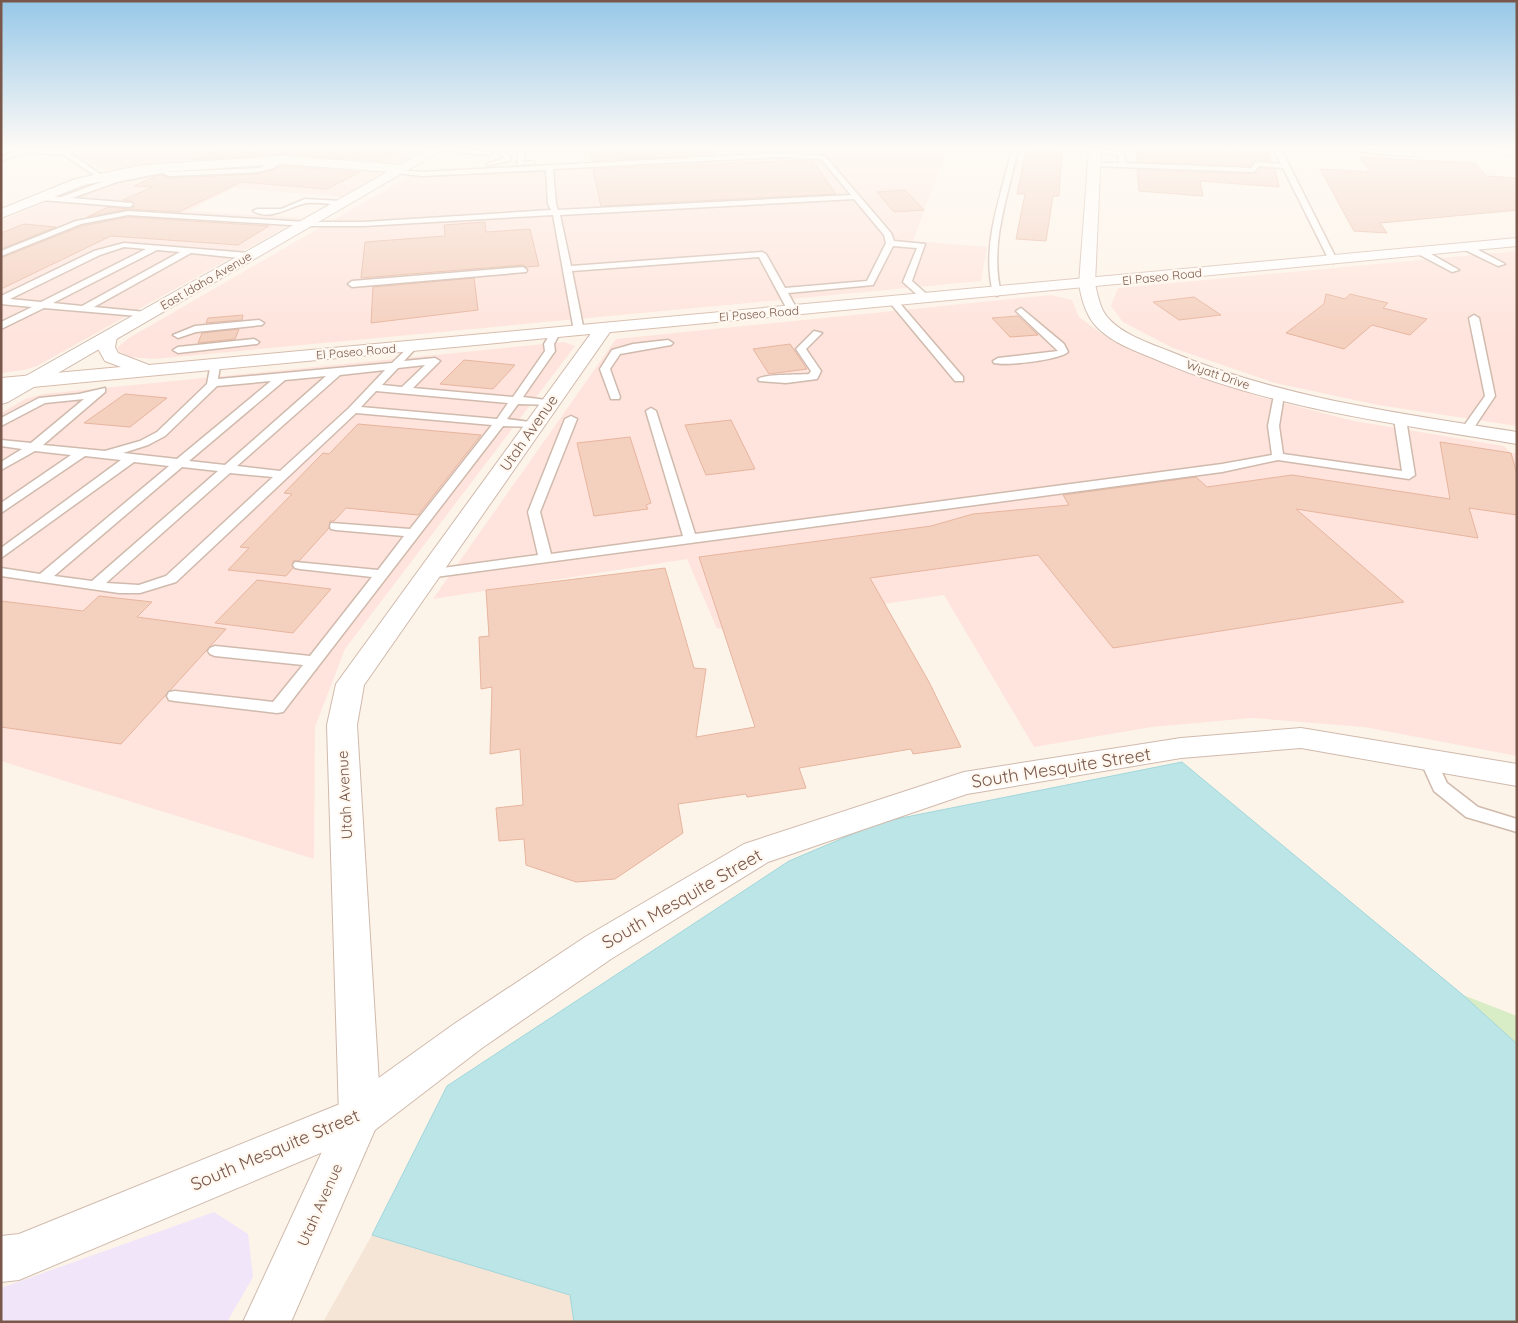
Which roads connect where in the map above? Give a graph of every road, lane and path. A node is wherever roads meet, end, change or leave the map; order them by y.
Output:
1 (252, 211) dead end
2 (260, 211) edge
3 (329, 211) edge
4 (599, 211) edge
5 (868, 211) edge
6 (1001, 211) edge
7 (1092, 211) edge
8 (1308, 211) edge
9 (556, 213) junction
10 (306, 224) junction
11 (1517, 242) edge
12 (890, 243) junction
13 (1466, 247) junction
14 (155, 248) junction
15 (189, 251) junction
16 (1421, 252) junction
17 (1, 254) edge
18 (249, 256) junction
19 (1333, 260) junction
20 (1501, 264) dead end
21 (567, 269) junction
22 (523, 270) dead end
23 (1455, 270) dead end
24 (352, 284) dead end
25 (1087, 284) junction
26 (782, 292) junction
27 (997, 292) junction
28 (927, 299) junction
29 (1, 300) edge
30 (894, 302) junction
31 (41, 305) junction
32 (84, 309) junction
33 (793, 311) junction
34 (1022, 311) dead end
35 (146, 315) junction
36 (1474, 318) dead end
37 (259, 324) dead end
38 (1, 326) edge
39 (591, 330) junction
40 (555, 333) junction
41 (817, 333) dead end
42 (178, 334) dead end
43 (108, 337) junction
44 (254, 342) dead end
45 (668, 343) dead end
46 (413, 346) junction
47 (178, 350) dead end
48 (998, 361) dead end
49 (215, 364) junction
50 (398, 364) junction
51 (153, 370) junction
52 (337, 372) junction
53 (112, 374) junction
54 (282, 377) junction
55 (763, 379) dead end
56 (959, 379) dead end
57 (29, 382) junction
58 (212, 383) junction
59 (1, 384) edge
60 (375, 388) junction
61 (101, 390) junction
62 (406, 390) junction
63 (1279, 395) junction
64 (615, 397) dead end
65 (1, 398) edge
66 (515, 400) junction
67 (352, 410) junction
68 (652, 410) dead end
69 (552, 416) junction
70 (1400, 419) junction
71 (500, 422) junction
72 (1, 423) edge
73 (1467, 430) junction
74 (1517, 438) edge
75 (1, 443) edge
76 (33, 447) junction
77 (83, 452) junction
78 (106, 455) junction
79 (1278, 457) junction
80 (131, 458) junction
81 (177, 464) junction
82 (1, 467) edge
83 (228, 469) junction
84 (283, 475) junction
85 (1, 509) edge
86 (336, 526) dead end
87 (413, 534) junction
88 (690, 539) junction
89 (1, 554) edge
90 (546, 559) junction
91 (300, 565) dead end
92 (1, 572) edge
93 (381, 574) junction
94 (428, 574) junction
95 (43, 578) junction
96 (96, 585) junction
97 (215, 651) dead end
98 (313, 661) junction
99 (175, 696) dead end
100 (1428, 760) junction
101 (1517, 775) edge
102 (1517, 826) edge
103 (360, 1116) junction
104 (1, 1259) edge
105 (267, 1322) edge

1 - 2 lane
3 - 10 street, East Idaho Avenue
4 - 9 lane
5 - 12 lane
6 - 27 lane
7 - 25 street, Wyatt Drive
8 - 19 lane
9 - 10 lane
9 - 21 lane
10 - 17 lane
10 - 18 street, East Idaho Avenue
11 - 13 street, El Paseo Road
12 - 26 lane
12 - 28 lane
13 - 16 street, El Paseo Road
13 - 20 lane
14 - 15 lane
14 - 29 lane
14 - 31 lane
15 - 18 lane
15 - 32 lane
16 - 19 street, El Paseo Road
16 - 23 lane
18 - 35 street, East Idaho Avenue
19 - 25 street, El Paseo Road
21 - 26 lane
21 - 39 lane
22 - 24 lane
25 - 27 street, El Paseo Road
25 - 63 street, Wyatt Drive
26 - 33 lane
27 - 28 street, El Paseo Road
28 - 30 street, El Paseo Road
29 - 31 lane
30 - 33 street, El Paseo Road
30 - 56 lane
31 - 32 lane
31 - 38 lane
32 - 35 lane
33 - 39 street, El Paseo Road
34 - 48 lane
35 - 43 street, East Idaho Avenue
36 - 73 lane
37 - 42 lane
39 - 40 street, El Paseo Road
39 - 69 street, Utah Avenue
40 - 46 street, El Paseo Road
40 - 66 lane
41 - 55 lane
43 - 51 street
43 - 57 street, East Idaho Avenue
44 - 47 lane
45 - 64 lane
46 - 49 street, El Paseo Road
46 - 50 lane
49 - 51 street, El Paseo Road
49 - 58 lane
50 - 52 lane
50 - 60 lane
50 - 62 lane
51 - 53 street, El Paseo Road
52 - 54 lane
52 - 83 lane
53 - 57 street, El Paseo Road
53 - 61 lane
54 - 58 lane
54 - 81 lane
57 - 59 street, El Paseo Road
57 - 65 street, East Idaho Avenue
58 - 78 lane
60 - 62 lane
60 - 67 lane
61 - 72 lane
61 - 76 lane
62 - 66 lane
63 - 70 street, Wyatt Drive
63 - 79 lane
66 - 69 lane
66 - 71 lane
67 - 71 lane
67 - 84 lane
68 - 88 lane
69 - 71 lane
69 - 90 lane
69 - 94 street, Utah Avenue
70 - 73 street, Wyatt Drive
70 - 79 lane
71 - 87 lane
73 - 74 street, Wyatt Drive
75 - 76 lane
76 - 77 lane
76 - 82 lane
77 - 78 lane
77 - 85 lane
78 - 80 lane
79 - 88 lane
80 - 81 lane
80 - 89 lane
81 - 83 lane
81 - 95 lane
83 - 84 lane
83 - 96 lane
84 - 96 lane
86 - 87 lane
87 - 93 lane
88 - 90 lane
90 - 94 lane
91 - 93 lane
92 - 95 lane
93 - 98 lane
94 - 103 street, Utah Avenue
95 - 96 lane
97 - 98 lane
98 - 99 lane
100 - 101 street, South Mesquite Street
100 - 102 lane
100 - 103 street, South Mesquite Street
103 - 104 street, South Mesquite Street
103 - 105 street, Utah Avenue

